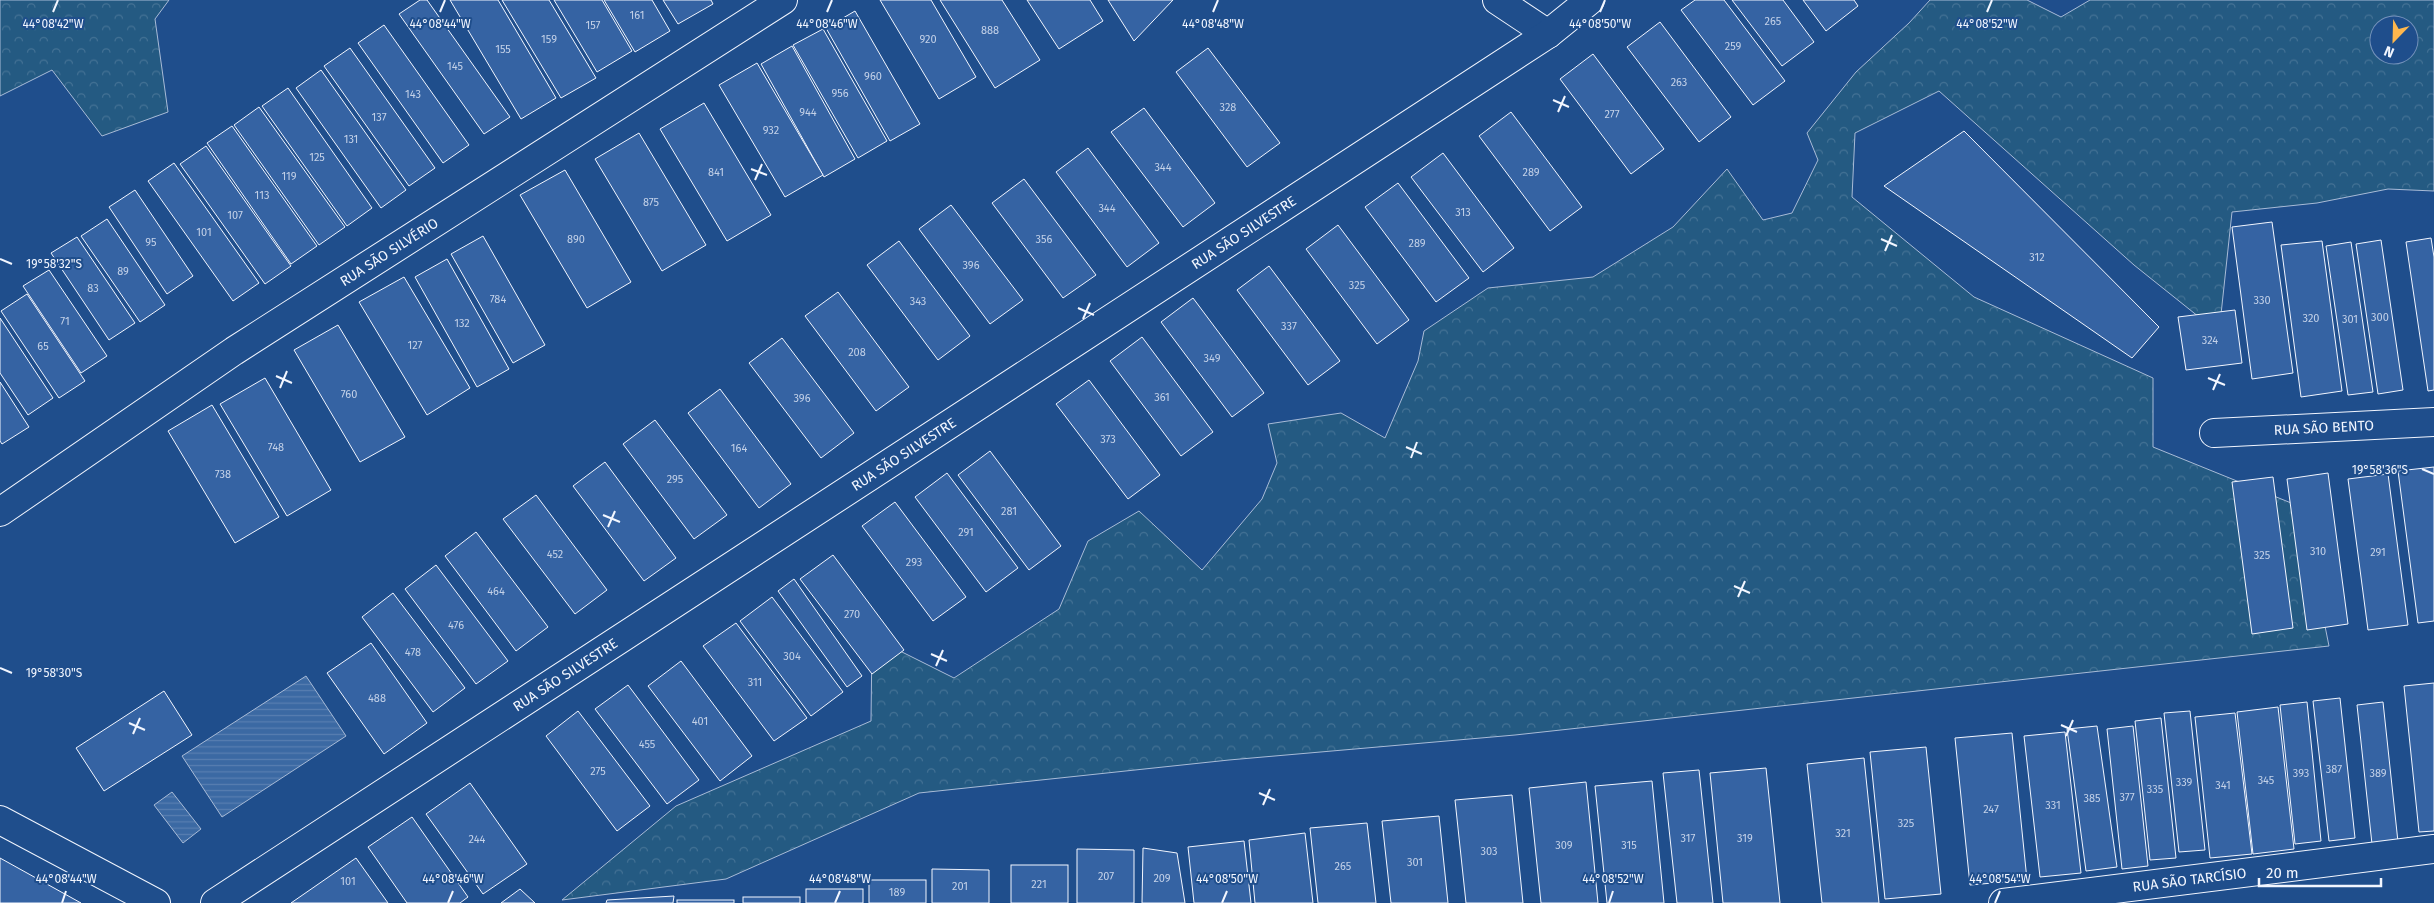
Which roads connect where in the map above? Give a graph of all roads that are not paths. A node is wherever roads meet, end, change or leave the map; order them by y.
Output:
1 (783, 0) edge
2 (1497, 0) edge
3 (1590, 0) edge
4 (1548, 34) junction
5 (2434, 422) edge
6 (2214, 433) dead end
7 (0, 512) edge
8 (0, 820) edge
9 (2434, 849) edge
10 (156, 903) edge
11 (215, 903) edge
12 (2003, 903) edge

1 - 7 street, RUA SÃO SILVÉRIO
2 - 4 street
3 - 4 street, RUA SÃO SILVESTRE
4 - 11 street, RUA SÃO SILVESTRE
5 - 6 street, RUA SÃO BENTO
8 - 10 street
9 - 12 street, RUA SÃO TARCÍSIO

